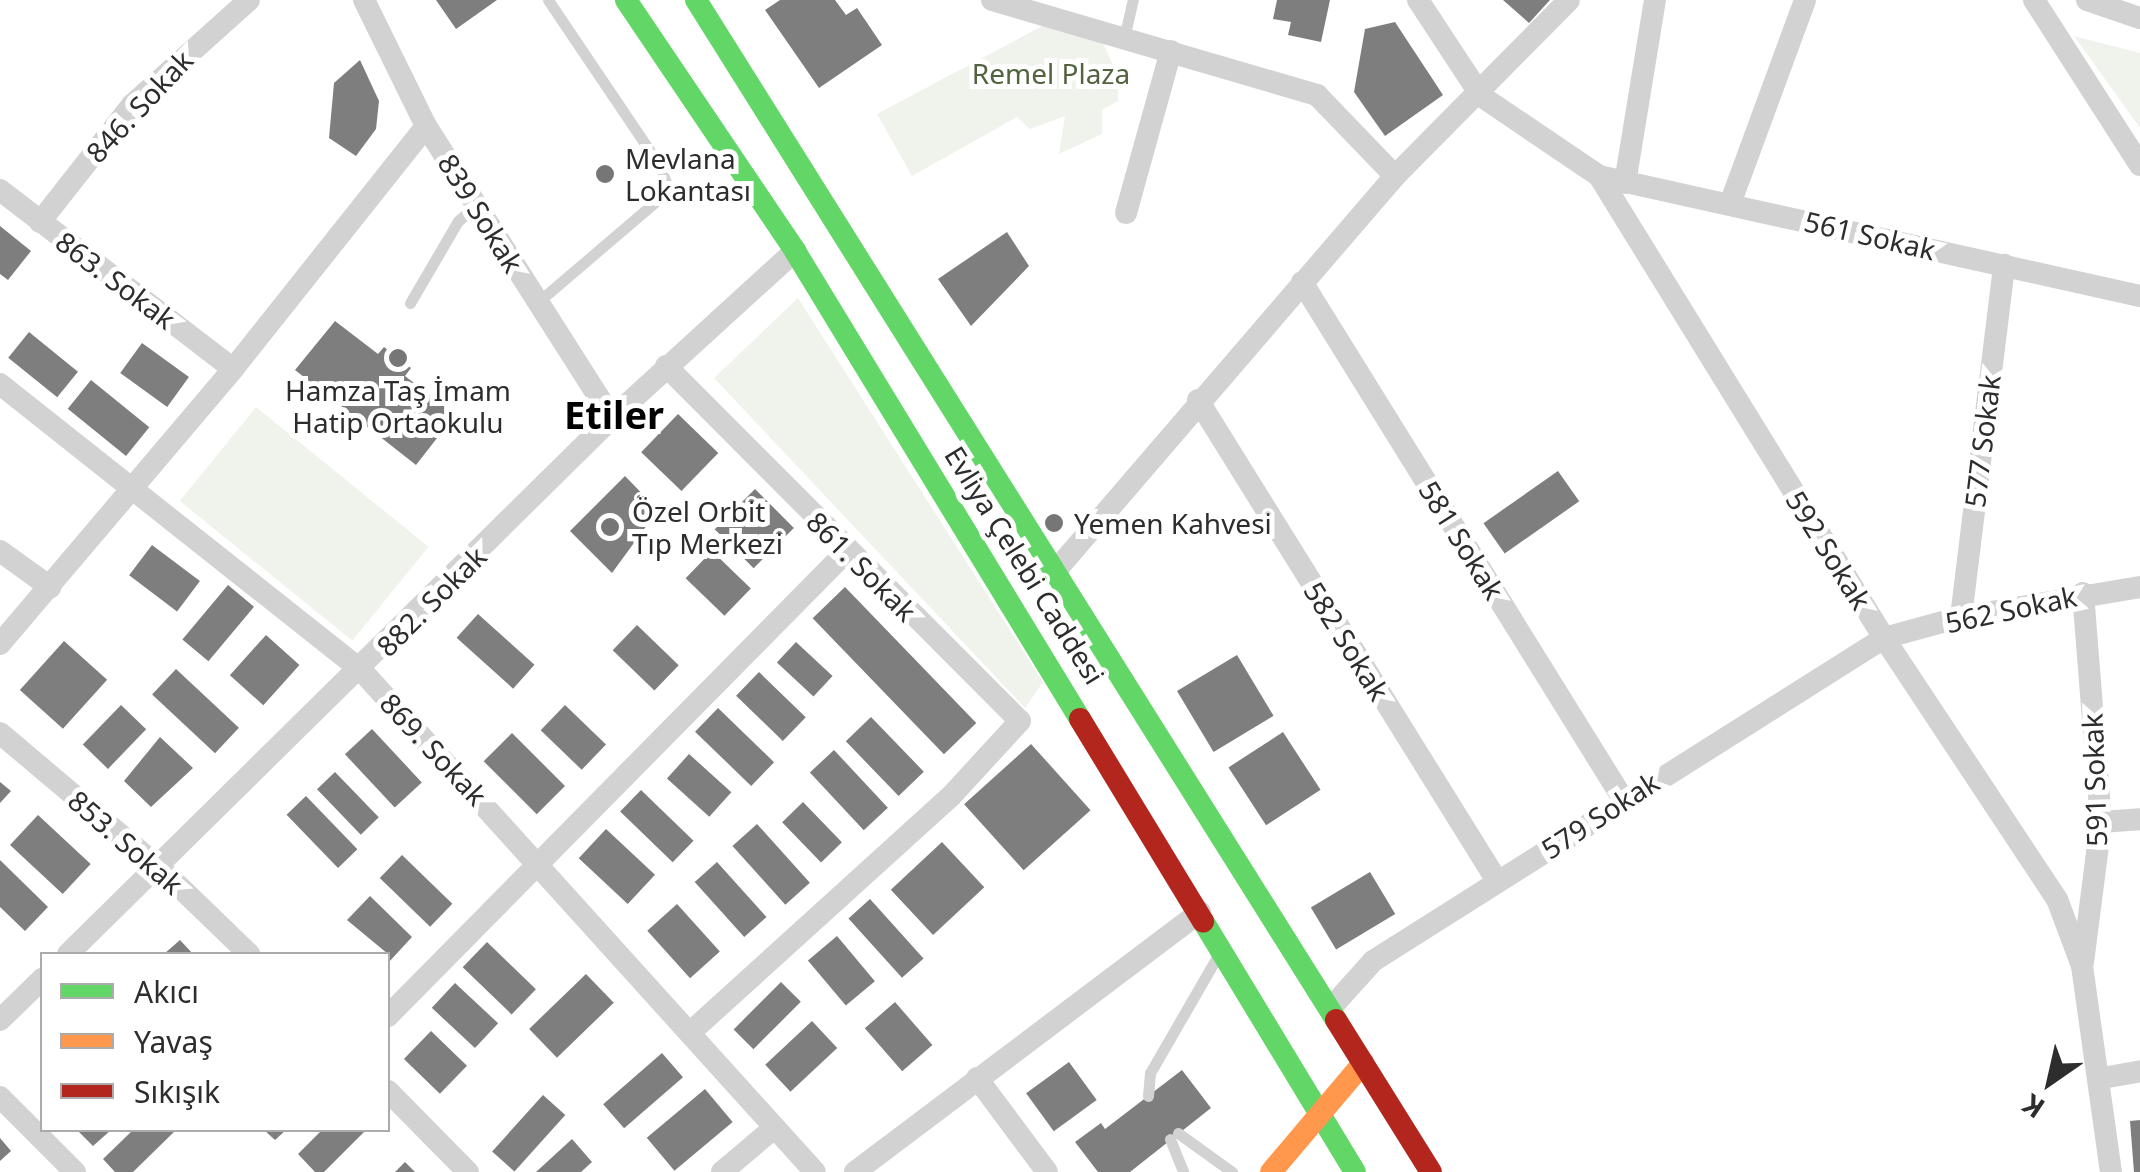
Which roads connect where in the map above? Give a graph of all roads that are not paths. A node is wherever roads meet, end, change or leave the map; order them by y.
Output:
1 (248, 0) edge
2 (364, 0) edge
3 (548, 0) edge
4 (626, 0) edge
5 (696, 0) edge
6 (992, 0) edge
7 (1134, 0) edge
8 (1418, 0) edge
9 (1569, 0) edge
10 (1655, 0) edge
11 (1805, 0) edge
12 (2034, 0) edge
13 (2087, 0) edge
14 (2140, 18) edge
15 (1124, 38) junction
16 (1171, 51) junction
17 (1480, 96) junction
18 (426, 126) junction
19 (2140, 165) edge
20 (1395, 176) junction
21 (1599, 176) junction
22 (1625, 183) junction
23 (0, 190) edge
24 (1730, 204) junction
25 (476, 206) junction
26 (1126, 213) dead end
27 (40, 222) junction
28 (796, 251) junction
29 (2004, 265) junction
30 (1302, 282) junction
31 (2140, 296) edge
32 (538, 302) junction
33 (410, 303) dead end
34 (666, 366) junction
35 (233, 369) junction
36 (0, 384) edge
37 (1198, 400) junction
38 (612, 418) junction
39 (133, 490) junction
40 (0, 551) edge
41 (846, 552) junction
42 (1058, 568) junction
43 (50, 587) junction
44 (2140, 587) edge
45 (2083, 593) junction
46 (1961, 617) junction
47 (1884, 638) junction
48 (0, 644) edge
49 (362, 671) junction
50 (0, 734) edge
51 (1623, 799) junction
52 (2140, 818) edge
53 (2102, 822) junction
54 (539, 862) junction
55 (160, 868) junction
56 (1496, 881) junction
57 (1200, 912) junction
58 (1221, 948) junction
59 (70, 952) edge
60 (247, 952) edge
61 (2082, 966) junction
62 (40, 981) edge
63 (1330, 1009) junction
64 (390, 1014) edge
65 (0, 1020) edge
66 (691, 1032) junction
67 (1363, 1062) junction
68 (2140, 1071) edge
69 (976, 1078) junction
70 (2102, 1078) junction
71 (390, 1093) edge
72 (1148, 1096) dead end
73 (0, 1097) edge
74 (1316, 1114) junction
75 (774, 1128) junction
76 (76, 1172) edge
77 (468, 1172) edge
78 (722, 1172) edge
79 (815, 1172) edge
80 (855, 1172) edge
81 (1047, 1172) edge
82 (1183, 1172) edge
83 (1232, 1172) edge
84 (1270, 1172) edge
85 (1355, 1172) edge
86 (1432, 1172) edge
87 (2111, 1172) edge

1 - 27 street, 846. Sokak
2 - 18 street, 839 Sokak
3 - 32 lane
4 - 28 main road, Evliya Çelebi Caddesi
5 - 42 main road, Evliya Çelebi Caddesi
6 - 15 street
7 - 15 lane
8 - 17 street, 592 Sokak
9 - 17 street
10 - 22 street
11 - 24 street
12 - 19 street
13 - 14 street
15 - 16 street
16 - 20 street
16 - 26 street
17 - 20 street
17 - 21 street, 592 Sokak
18 - 25 street, 839 Sokak
18 - 35 street
20 - 30 street
21 - 22 street, 561 Sokak
21 - 47 street, 592 Sokak
22 - 24 street, 561 Sokak
23 - 27 street, 863. Sokak
24 - 29 street, 561 Sokak
25 - 32 street, 839 Sokak
25 - 33 lane
27 - 35 street, 863. Sokak
28 - 34 street, 882. Sokak
28 - 42 main road
28 - 57 main road, Evliya Çelebi Caddesi
29 - 31 street, 561 Sokak
29 - 46 street, 577 Sokak
30 - 37 street
30 - 51 street, 581 Sokak
32 - 38 street, 839 Sokak
34 - 38 street, 882. Sokak
34 - 41 street, 861. Sokak
35 - 39 street
36 - 39 street, 869. Sokak
37 - 42 street
37 - 56 street, 582 Sokak
38 - 49 street, 882. Sokak
39 - 43 street
39 - 49 street, 869. Sokak
40 - 43 street
41 - 54 street
41 - 66 street, 861. Sokak
42 - 63 main road, Evliya Çelebi Caddesi
43 - 48 street
44 - 45 street, 562 Sokak
45 - 46 street, 562 Sokak
45 - 53 street, 591 Sokak
46 - 47 street, 562 Sokak
47 - 51 street, 579 Sokak
47 - 61 street, 592 Sokak
49 - 54 street, 869. Sokak
49 - 55 street, 882. Sokak
50 - 55 street, 853. Sokak
51 - 56 street, 579 Sokak
52 - 53 street
53 - 61 street, 591 Sokak
54 - 64 street
54 - 66 street, 869. Sokak
55 - 59 street, 882. Sokak
55 - 60 street, 853. Sokak
56 - 63 street, 579 Sokak
57 - 58 main road, Evliya Çelebi Caddesi
57 - 69 street
58 - 72 lane
58 - 74 main road, Evliya Çelebi Caddesi
61 - 70 street, 592 Sokak
62 - 65 street
63 - 67 main road, Evliya Çelebi Caddesi
66 - 75 street, 869. Sokak
67 - 74 main road
67 - 86 main road
68 - 70 street
69 - 80 street
69 - 81 street
70 - 87 street, 592 Sokak
71 - 77 street
73 - 76 street
74 - 84 main road
74 - 85 main road, Evliya Çelebi Caddesi
75 - 78 street
75 - 79 street, 869. Sokak
82 - 83 lane

